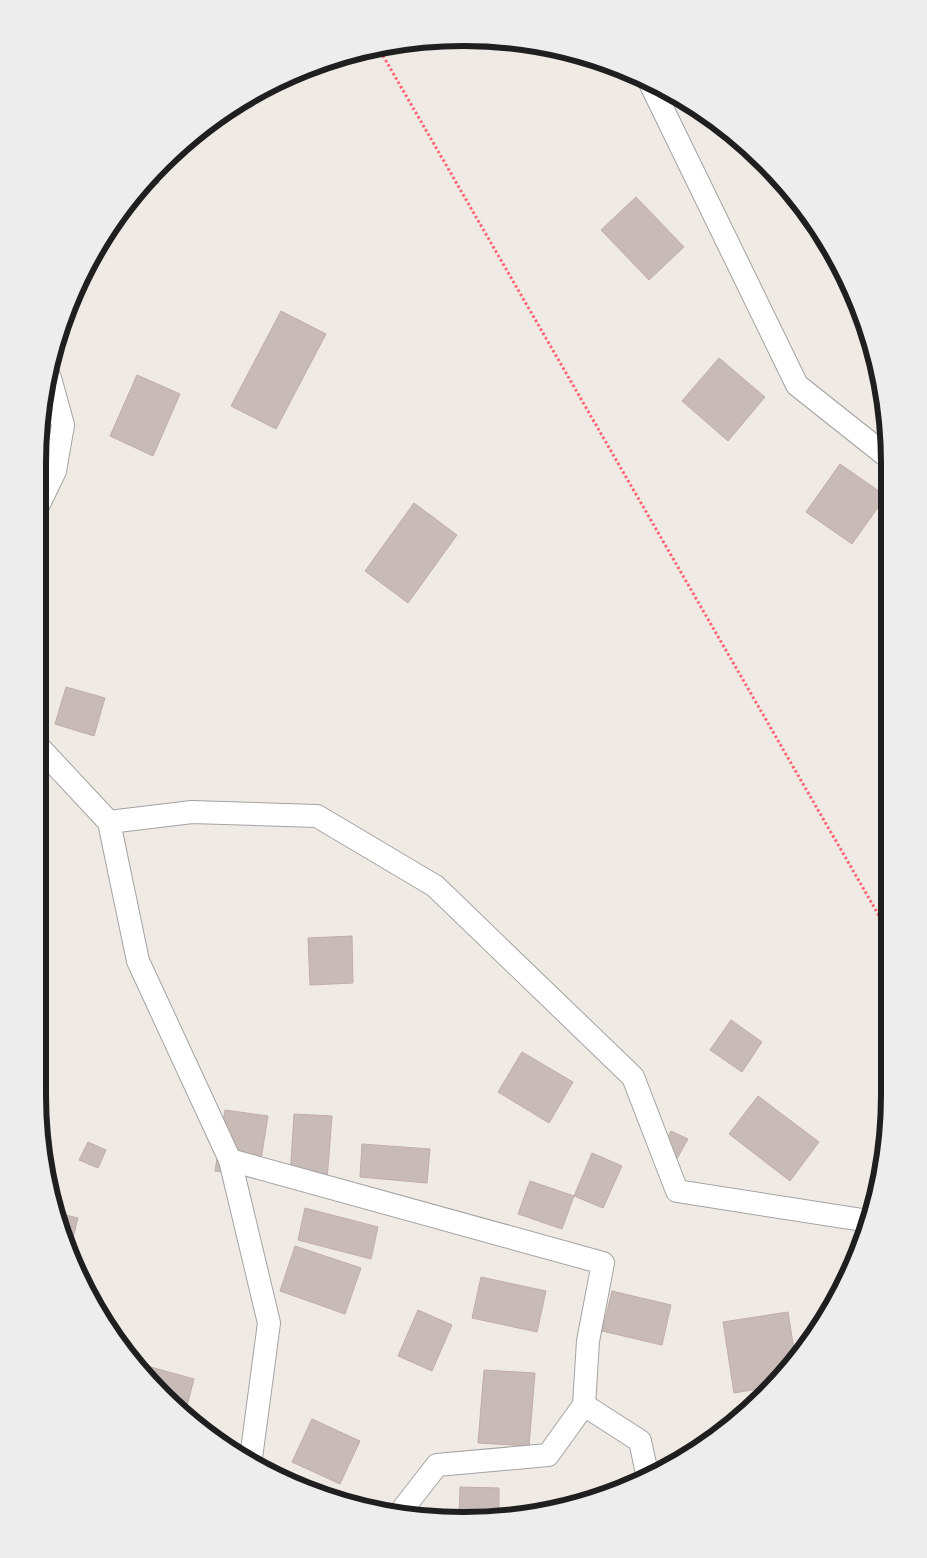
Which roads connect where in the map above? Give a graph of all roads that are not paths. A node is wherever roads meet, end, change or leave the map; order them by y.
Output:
1 (655, 93) edge
2 (53, 389) edge
3 (881, 451) edge
4 (46, 490) edge
5 (46, 755) edge
6 (109, 822) junction
7 (230, 1160) junction
8 (862, 1220) edge
9 (584, 1405) junction
10 (252, 1454) edge
11 (646, 1470) edge
12 (404, 1507) edge

1 - 3 street
2 - 4 street
5 - 6 street
6 - 7 street
6 - 8 street
7 - 9 street
7 - 10 street
9 - 11 street
9 - 12 street

